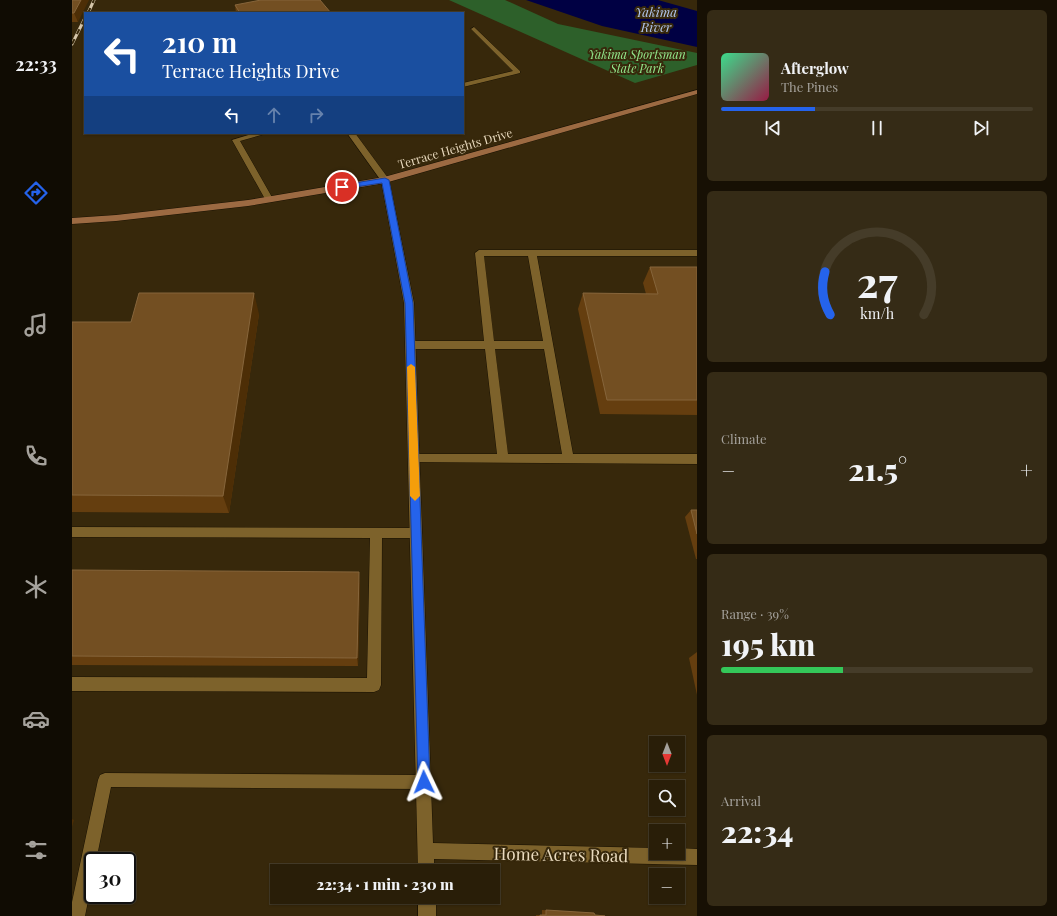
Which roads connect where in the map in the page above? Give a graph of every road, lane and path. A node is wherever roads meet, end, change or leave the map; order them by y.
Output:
1 (474, 29) dead end
2 (464, 85) edge
3 (697, 92) edge
4 (260, 134) edge
5 (353, 134) edge
6 (385, 180) junction
7 (268, 199) junction
8 (72, 221) edge
9 (532, 253) junction
10 (697, 253) edge
11 (410, 345) junction
12 (490, 345) junction
13 (548, 345) junction
14 (414, 460) junction
15 (503, 460) junction
16 (568, 460) junction
17 (697, 460) edge
18 (72, 532) edge
19 (376, 533) junction
20 (416, 533) junction
21 (72, 684) edge
22 (424, 782) junction
23 (426, 851) junction
24 (697, 857) edge
25 (426, 864) edge
26 (427, 904) edge
27 (77, 916) edge
28 (427, 916) edge

1 - 2 lane
3 - 6 main road, Terrace Heights Drive
4 - 7 lane
5 - 6 lane
6 - 7 main road, Terrace Heights Drive
6 - 11 street
7 - 8 main road, Terrace Heights Drive
9 - 10 lane
9 - 12 lane
9 - 13 lane
11 - 12 lane
11 - 14 street
12 - 13 lane
12 - 15 lane
13 - 16 lane
14 - 15 lane
14 - 20 street
15 - 16 lane
16 - 17 lane
18 - 19 lane
19 - 20 lane
19 - 21 lane
20 - 22 street
22 - 23 street
22 - 27 lane
23 - 24 street, Home Acres Road
23 - 25 street
26 - 28 street

